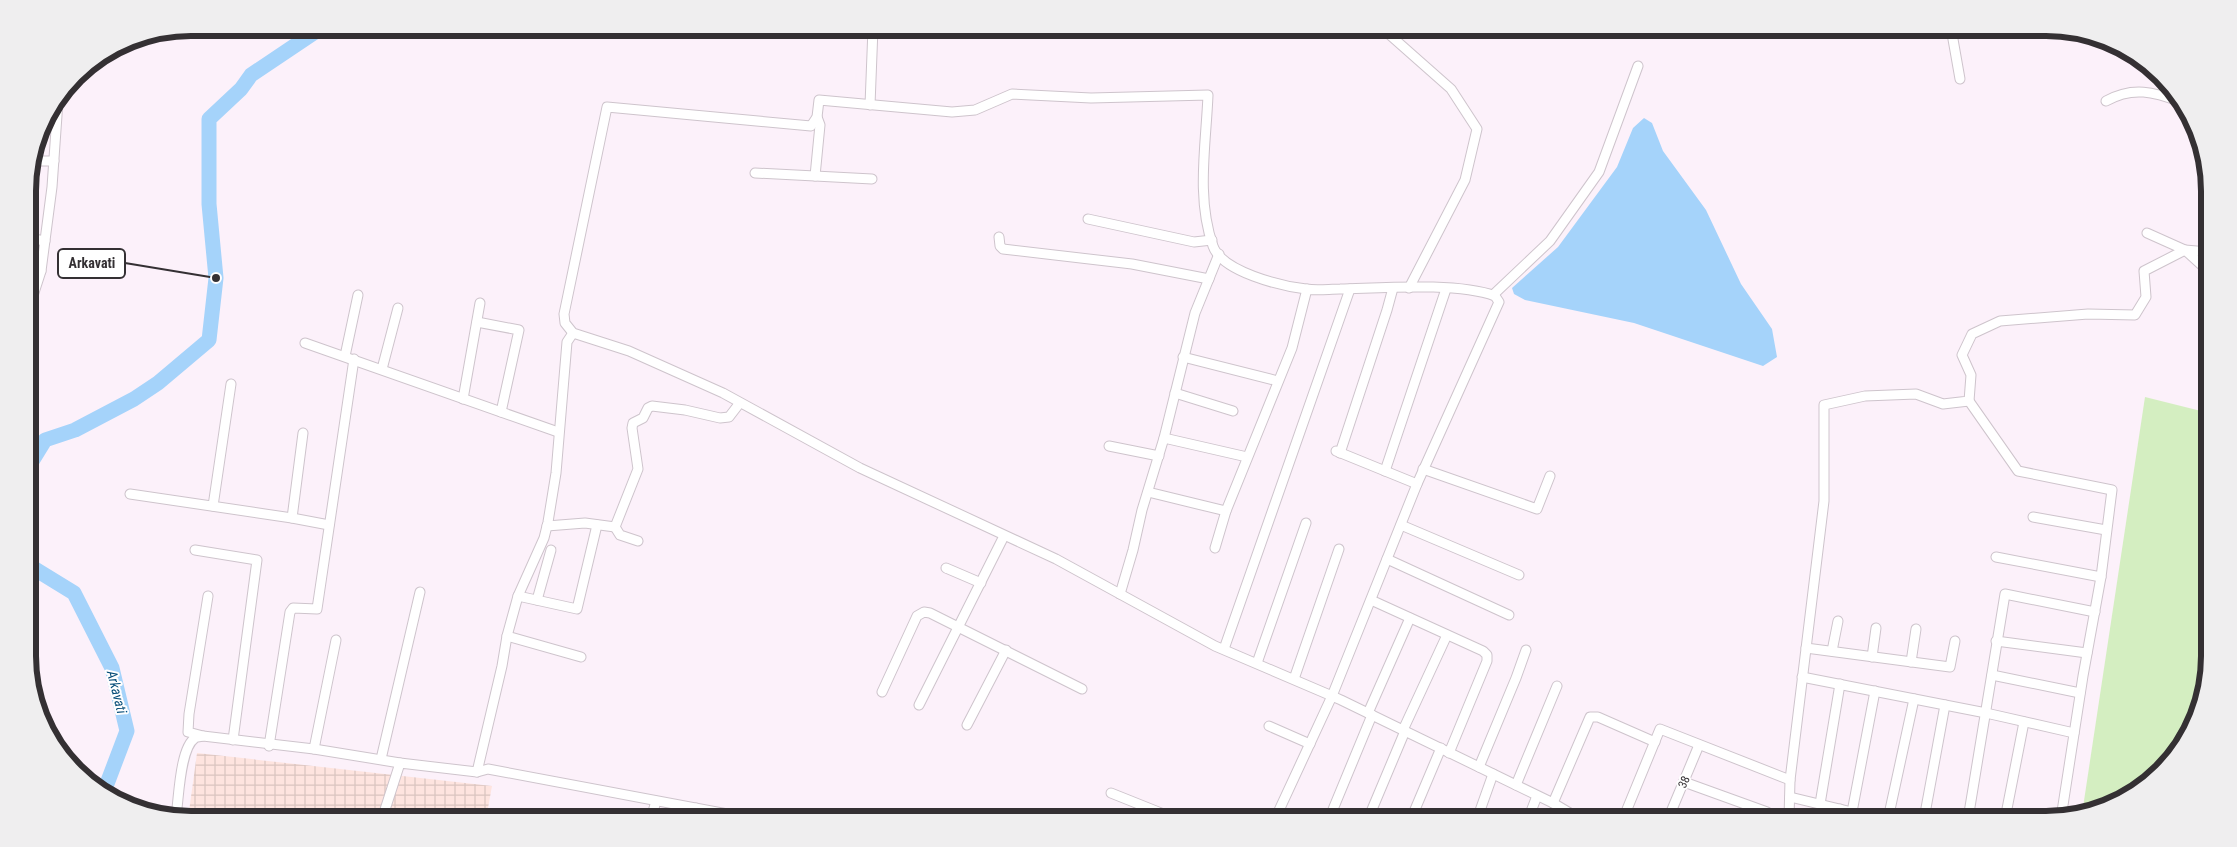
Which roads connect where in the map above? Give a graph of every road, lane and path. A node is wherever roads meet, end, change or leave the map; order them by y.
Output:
1 (1391, 36) edge
2 (1952, 36) edge
3 (873, 37) edge
4 (1638, 66) dead end
5 (1960, 79) dead end
6 (2170, 98) edge
7 (2106, 101) dead end
8 (870, 104) junction
9 (57, 114) edge
10 (817, 117) junction
11 (39, 161) edge
12 (54, 161) junction
13 (755, 173) dead end
14 (815, 176) junction
15 (872, 179) dead end
16 (1088, 219) dead end
17 (2147, 233) dead end
18 (999, 237) dead end
19 (37, 240) edge
20 (1212, 240) junction
21 (45, 241) junction
22 (2185, 250) junction
23 (2201, 251) edge
24 (1219, 254) junction
25 (2201, 265) edge
26 (37, 270) edge
27 (41, 271) junction
28 (1209, 279) junction
29 (37, 283) edge
30 (1393, 288) junction
31 (1409, 288) junction
32 (1307, 289) junction
33 (1350, 289) junction
34 (1446, 289) junction
35 (358, 295) dead end
36 (1496, 298) junction
37 (480, 304) dead end
38 (398, 308) dead end
39 (477, 322) junction
40 (573, 333) junction
41 (305, 343) dead end
42 (345, 356) junction
43 (1183, 357) junction
44 (354, 359) junction
45 (382, 370) junction
46 (1278, 381) junction
47 (231, 384) dead end
48 (1175, 393) junction
49 (463, 399) junction
50 (1970, 401) junction
51 (739, 404) junction
52 (1233, 411) dead end
53 (500, 412) junction
54 (558, 432) junction
55 (303, 433) dead end
56 (1164, 438) junction
57 (1109, 446) dead end
58 (1159, 456) junction
59 (1247, 457) junction
60 (1424, 469) junction
61 (1385, 471) junction
62 (1550, 476) dead end
63 (1417, 484) junction
64 (1148, 492) junction
65 (130, 494) dead end
66 (213, 506) junction
67 (1226, 511) junction
68 (2033, 517) dead end
69 (292, 518) junction
70 (1306, 524) dead end
71 (328, 525) junction
72 (597, 525) junction
73 (1401, 525) junction
74 (547, 526) junction
75 (615, 527) junction
76 (2106, 530) junction
77 (1004, 536) junction
78 (638, 541) dead end
79 (1215, 548) dead end
80 (1339, 549) dead end
81 (195, 550) dead end
82 (551, 550) dead end
83 (1996, 557) dead end
84 (1387, 559) junction
85 (946, 568) dead end
86 (1519, 575) dead end
87 (2101, 577) junction
88 (980, 583) junction
89 (420, 592) dead end
90 (1120, 594) junction
91 (208, 596) dead end
92 (518, 596) junction
93 (538, 600) junction
94 (1371, 600) junction
95 (2095, 612) junction
96 (1508, 615) dead end
97 (1410, 618) junction
98 (1838, 621) dead end
99 (958, 627) junction
100 (1876, 628) dead end
101 (1916, 629) dead end
102 (1447, 635) junction
103 (507, 636) junction
104 (336, 640) dead end
105 (1954, 641) dead end
106 (1996, 641) junction
107 (1806, 648) junction
108 (1224, 649) junction
109 (1006, 650) junction
110 (1526, 650) dead end
111 (1832, 652) junction
112 (2087, 654) junction
113 (580, 657) dead end
114 (1872, 657) junction
115 (1911, 662) junction
116 (1257, 663) junction
117 (1992, 675) junction
118 (1802, 677) junction
119 (1294, 679) junction
120 (1840, 684) junction
121 (1557, 686) dead end
122 (1082, 688) dead end
123 (882, 692) dead end
124 (1875, 692) junction
125 (2080, 693) junction
126 (1332, 696) junction
127 (1914, 699) junction
128 (919, 705) dead end
129 (1945, 705) junction
130 (1986, 713) junction
131 (1370, 714) junction
132 (2024, 722) junction
133 (967, 725) dead end
134 (1268, 726) dead end
135 (1404, 730) junction
136 (2074, 733) junction
137 (203, 736) junction
138 (233, 740) junction
139 (1656, 742) junction
140 (1310, 744) junction
141 (1699, 745) junction
142 (270, 746) junction
143 (314, 749) junction
144 (1445, 750) junction
145 (381, 760) junction
146 (400, 763) junction
147 (1479, 767) junction
148 (477, 772) junction
149 (1493, 774) junction
150 (1790, 780) junction
151 (1684, 782) junction
152 (1516, 785) junction
153 (1111, 793) dead end
154 (1537, 796) junction
155 (1790, 797) junction
156 (656, 801) junction
157 (1553, 803) junction
158 (1820, 804) junction
159 (177, 808) dead end
160 (696, 808) joint
161 (1840, 809) joint
162 (2062, 809) edge
163 (1155, 810) edge
164 (1279, 810) edge
165 (1332, 810) edge
166 (1371, 810) edge
167 (1415, 810) edge
168 (1480, 810) edge
169 (1531, 810) edge
170 (1565, 810) edge
171 (1627, 810) edge
172 (1672, 810) edge
173 (1762, 810) edge
174 (1789, 810) edge
175 (1844, 810) edge
176 (1852, 810) edge
177 (1890, 810) edge
178 (1926, 810) edge
179 (1970, 810) edge
180 (2007, 810) edge
181 (385, 811) edge
182 (653, 811) edge
183 (710, 811) edge

1 - 31 street
2 - 5 street
3 - 8 street
4 - 36 street
6 - 7 street
8 - 10 street
8 - 20 street
9 - 12 street
10 - 14 street
10 - 40 street
11 - 12 street
12 - 21 street
13 - 14 street
14 - 15 street
16 - 20 street
17 - 22 street
18 - 28 street
19 - 21 street
20 - 24 street
21 - 27 street
22 - 23 street
22 - 25 street
22 - 50 street
24 - 28 street
24 - 32 street
26 - 27 street
27 - 29 street
28 - 43 street
30 - 31 street
30 - 33 street
30 - 61 street
31 - 34 street
32 - 33 street
32 - 46 street
33 - 108 street
34 - 36 street
34 - 61 street
35 - 42 street
36 - 60 street
37 - 39 street
38 - 45 street
39 - 49 street
39 - 53 street
40 - 51 street
40 - 54 street
41 - 42 street
42 - 44 street
43 - 46 street
43 - 48 street
44 - 45 street
44 - 71 street
45 - 49 street
46 - 59 street
47 - 66 street
48 - 52 street
48 - 56 street
49 - 53 street
50 - 76 street
50 - 107 street
51 - 75 street
51 - 77 street
53 - 54 street
54 - 74 street
55 - 69 street
56 - 58 street
56 - 59 street
57 - 58 street
58 - 64 street
59 - 67 street
60 - 62 street
60 - 63 street
61 - 63 street
63 - 73 street
64 - 67 street
64 - 90 street
65 - 66 street
66 - 69 street
67 - 79 street
68 - 76 street
69 - 71 street
70 - 116 street
71 - 142 street
72 - 74 street
72 - 75 street
72 - 93 street
73 - 84 street
73 - 86 street
74 - 92 street
75 - 78 street
76 - 87 street
77 - 88 street
77 - 90 street
80 - 119 street
81 - 138 street
82 - 93 street
83 - 87 street
84 - 94 street
84 - 96 street
85 - 88 street
87 - 95 street
88 - 99 street
89 - 145 street
90 - 108 street
91 - 137 street
92 - 93 street
92 - 103 street
94 - 97 street
94 - 126 street
95 - 106 street
95 - 112 street
97 - 102 street
97 - 131 street
98 - 111 street
99 - 109 street
99 - 123 street
99 - 128 street
100 - 114 street
101 - 115 street
102 - 135 street
102 - 144 street
103 - 113 street
103 - 148 street
104 - 143 street
105 - 115 street
106 - 112 street
106 - 117 street
107 - 111 street
107 - 118 street
108 - 116 street
109 - 122 street
109 - 133 street
110 - 147 street
111 - 114 street
112 - 125 street
114 - 115 street
116 - 119 street
117 - 125 street
117 - 130 street
118 - 120 street
118 - 150 street
119 - 126 street
120 - 124 street
120 - 158 street
121 - 152 street
124 - 127 street
124 - 176 street
125 - 136 street
126 - 131 street
126 - 140 street
127 - 129 street
127 - 177 street
129 - 130 street
129 - 178 street
130 - 132 street
130 - 179 street
131 - 135 street
131 - 165 street
132 - 136 street
132 - 180 street
134 - 140 street
135 - 144 street
135 - 166 street
136 - 162 street
137 - 138 street
137 - 159 street
138 - 142 street
139 - 141 street
139 - 157 street
139 - 171 street
140 - 164 street
141 - 150 street
141 - 151 street, 38
142 - 143 street
143 - 145 street
144 - 147 street
144 - 167 street
145 - 146 street
146 - 148 street
146 - 181 street
147 - 149 street
148 - 156 street
149 - 152 street
149 - 168 street
150 - 155 street
151 - 172 street, 38
151 - 173 street
152 - 154 street
153 - 163 street
154 - 157 street
154 - 169 street
155 - 158 street
155 - 174 street
156 - 160 street
156 - 182 street
157 - 170 street
158 - 161 street
160 - 183 street
161 - 175 street

